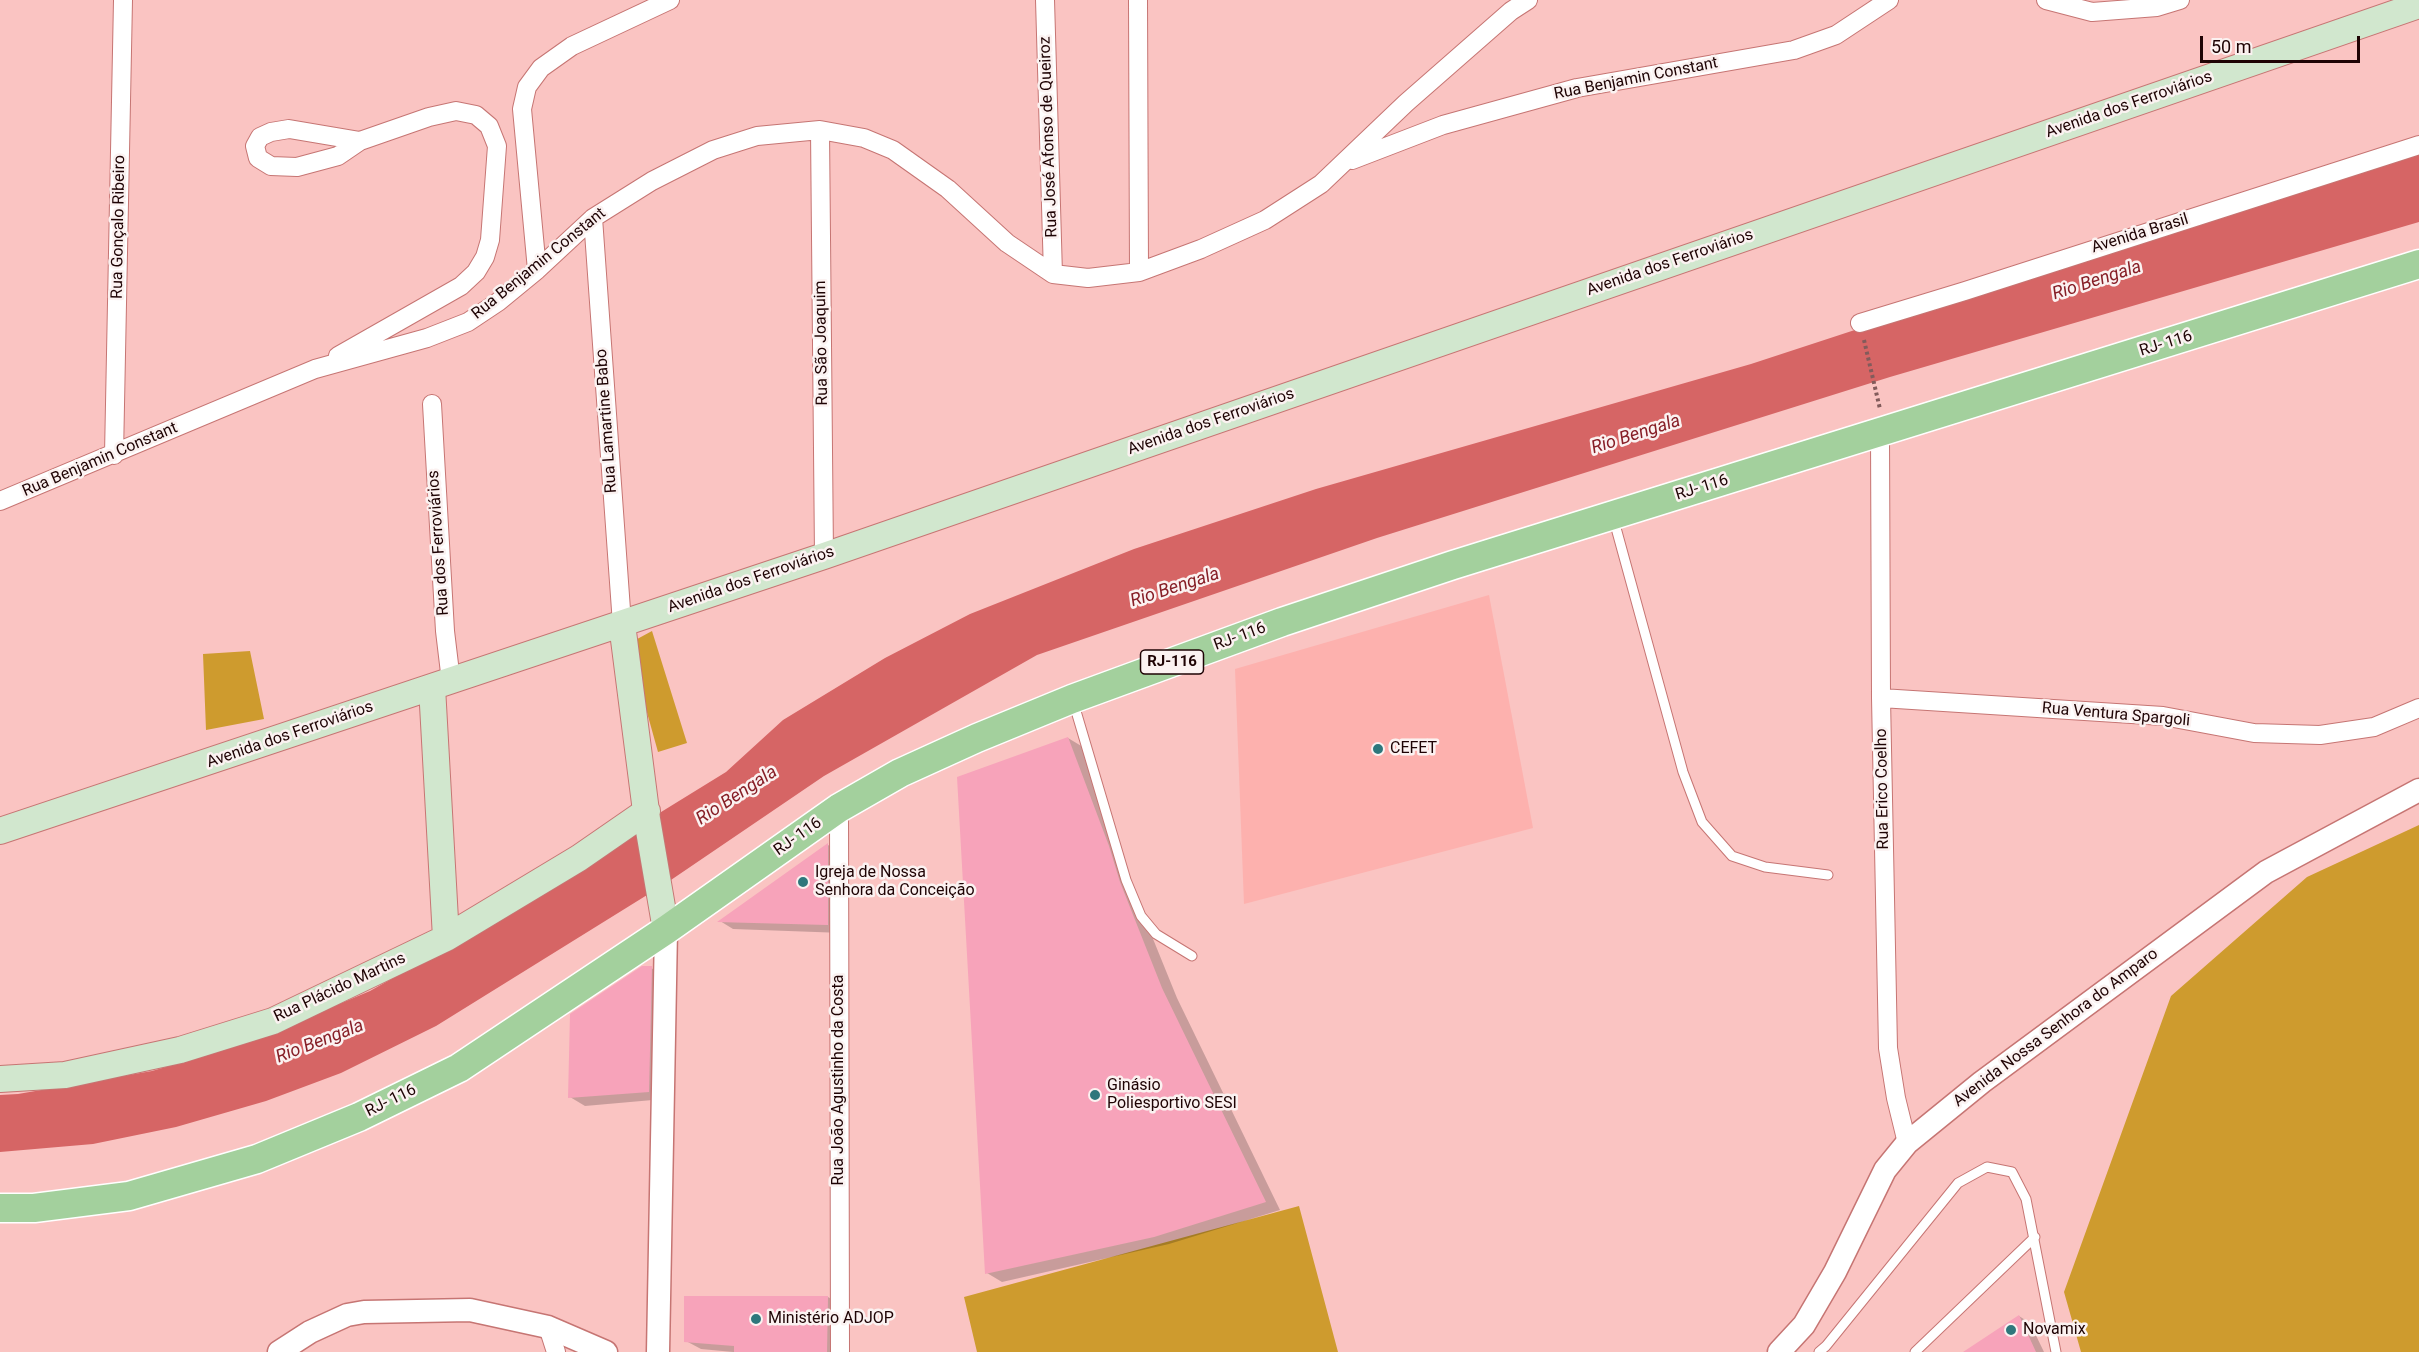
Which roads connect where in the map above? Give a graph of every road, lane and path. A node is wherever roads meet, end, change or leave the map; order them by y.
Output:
1 (123, 0) edge
2 (670, 0) edge
3 (1045, 0) edge
4 (1138, 0) edge
5 (1528, 0) edge
6 (1889, 0) edge
7 (2046, 0) edge
8 (2180, 0) edge
9 (2419, 5) edge
10 (820, 130) junction
11 (360, 141) junction
12 (2419, 145) edge
13 (1344, 163) junction
14 (593, 218) junction
15 (2419, 264) edge
16 (537, 270) junction
17 (1139, 272) junction
18 (1053, 274) junction
19 (1862, 330) joint
20 (315, 369) junction
21 (1880, 402) dead end
22 (432, 404) dead end
23 (1880, 434) junction
24 (114, 455) junction
25 (0, 501) edge
26 (1612, 515) junction
27 (824, 556) junction
28 (622, 624) junction
29 (442, 684) junction
30 (1881, 698) junction
31 (1072, 699) junction
32 (2419, 708) edge
33 (2419, 790) edge
34 (839, 808) junction
35 (647, 815) junction
36 (0, 831) edge
37 (1828, 874) dead end
38 (664, 918) junction
39 (446, 938) junction
40 (1192, 956) dead end
41 (0, 1079) edge
42 (1907, 1143) junction
43 (0, 1208) edge
44 (2035, 1237) junction
45 (548, 1327) junction
46 (279, 1352) edge
47 (555, 1352) edge
48 (606, 1352) edge
49 (658, 1352) edge
50 (840, 1352) edge
51 (1779, 1352) edge
52 (1819, 1352) edge
53 (1915, 1352) edge
54 (2056, 1352) edge

1 - 24 street, Rua Gonçalo Ribeiro
2 - 16 street
3 - 18 street, Rua José Afonso de Queiroz
4 - 17 street
5 - 13 street, Rua Benjamin Constant
6 - 13 street, Rua Benjamin Constant
7 - 8 street
9 - 27 main road, Avenida dos Ferroviários
10 - 14 street, Rua Benjamin Constant
10 - 18 street, Rua Benjamin Constant
10 - 27 street, Rua São Joaquim
11 - 11 street
11 - 20 street
12 - 19 street, Avenida Brasil
13 - 17 street, Rua Benjamin Constant
14 - 16 street, Rua Benjamin Constant
14 - 28 street, Rua Lamartine Babo
15 - 23 main road, RJ- 116 / RJ-116
16 - 20 street, Rua Benjamin Constant
17 - 18 street, Rua Benjamin Constant
19 - 21 path
20 - 24 street, Rua Benjamin Constant
22 - 29 street, Rua dos Ferroviários
23 - 26 main road, RJ- 116 / RJ-116
23 - 30 street, Rua Erico Coelho
24 - 25 street, Rua Benjamin Constant
26 - 31 main road, RJ- 116 / RJ-116
26 - 37 lane
27 - 28 main road, Avenida dos Ferroviários
28 - 29 main road, Avenida dos Ferroviários
28 - 35 main road
29 - 36 main road, Avenida dos Ferroviários
29 - 39 main road
30 - 32 street, Rua Ventura Spargoli
30 - 42 street, Rua Erico Coelho
31 - 34 main road, RJ- 116 / RJ-116
31 - 40 lane
33 - 42 street, Avenida Nossa Senhora do Amparo
34 - 38 main road, RJ- 116 / RJ-116
34 - 50 street, Rua João Agustinho da Costa
35 - 38 main road
35 - 39 main road, Rua Plácido Martins
38 - 43 main road, RJ- 116 / RJ-116
38 - 49 street
39 - 41 main road, Rua Plácido Martins
42 - 51 street, Avenida Nossa Senhora do Amparo
44 - 52 lane
44 - 53 lane
44 - 54 lane
45 - 46 street
45 - 47 street
45 - 48 street

